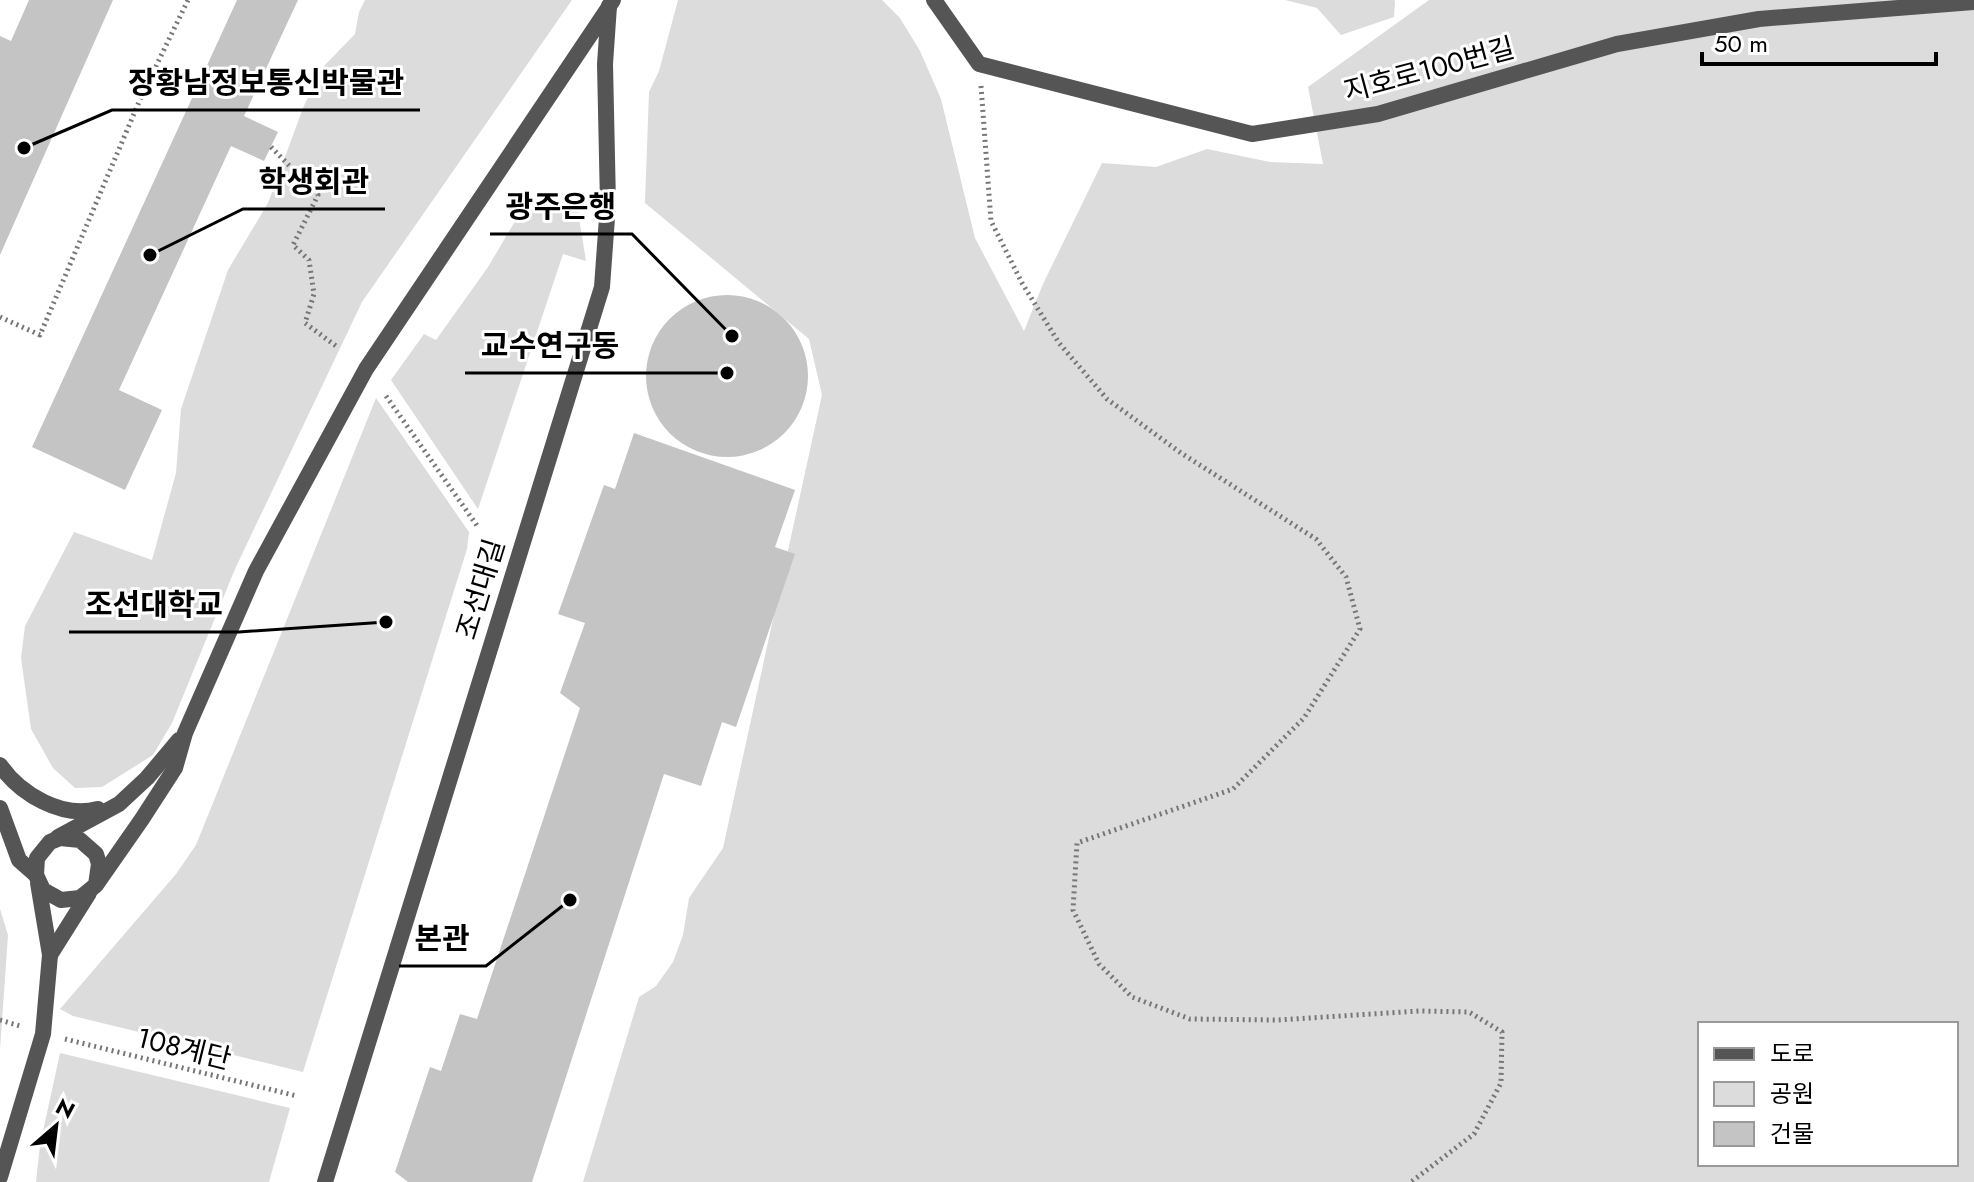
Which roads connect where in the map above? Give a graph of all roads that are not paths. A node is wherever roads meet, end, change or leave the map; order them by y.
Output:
1 (934, 0) edge
2 (1974, 2) edge
3 (611, 3) edge
4 (185, 733) junction
5 (0, 765) edge
6 (47, 804) junction
7 (119, 804) junction
8 (0, 808) edge
9 (73, 829) junction
10 (50, 842) junction
11 (89, 846) junction
12 (37, 878) junction
13 (92, 889) junction
14 (50, 955) junction
15 (0, 1177) edge
16 (325, 1182) edge

1 - 2 street, 지호로100번길
3 - 4 street
3 - 16 street, 조선대길
4 - 7 street
4 - 13 street
5 - 6 street
6 - 7 street
6 - 9 street
7 - 9 street
8 - 12 street
9 - 10 street
9 - 11 street
10 - 11 street
10 - 12 street
11 - 13 street
12 - 13 street
12 - 14 street
13 - 14 street
14 - 15 street

